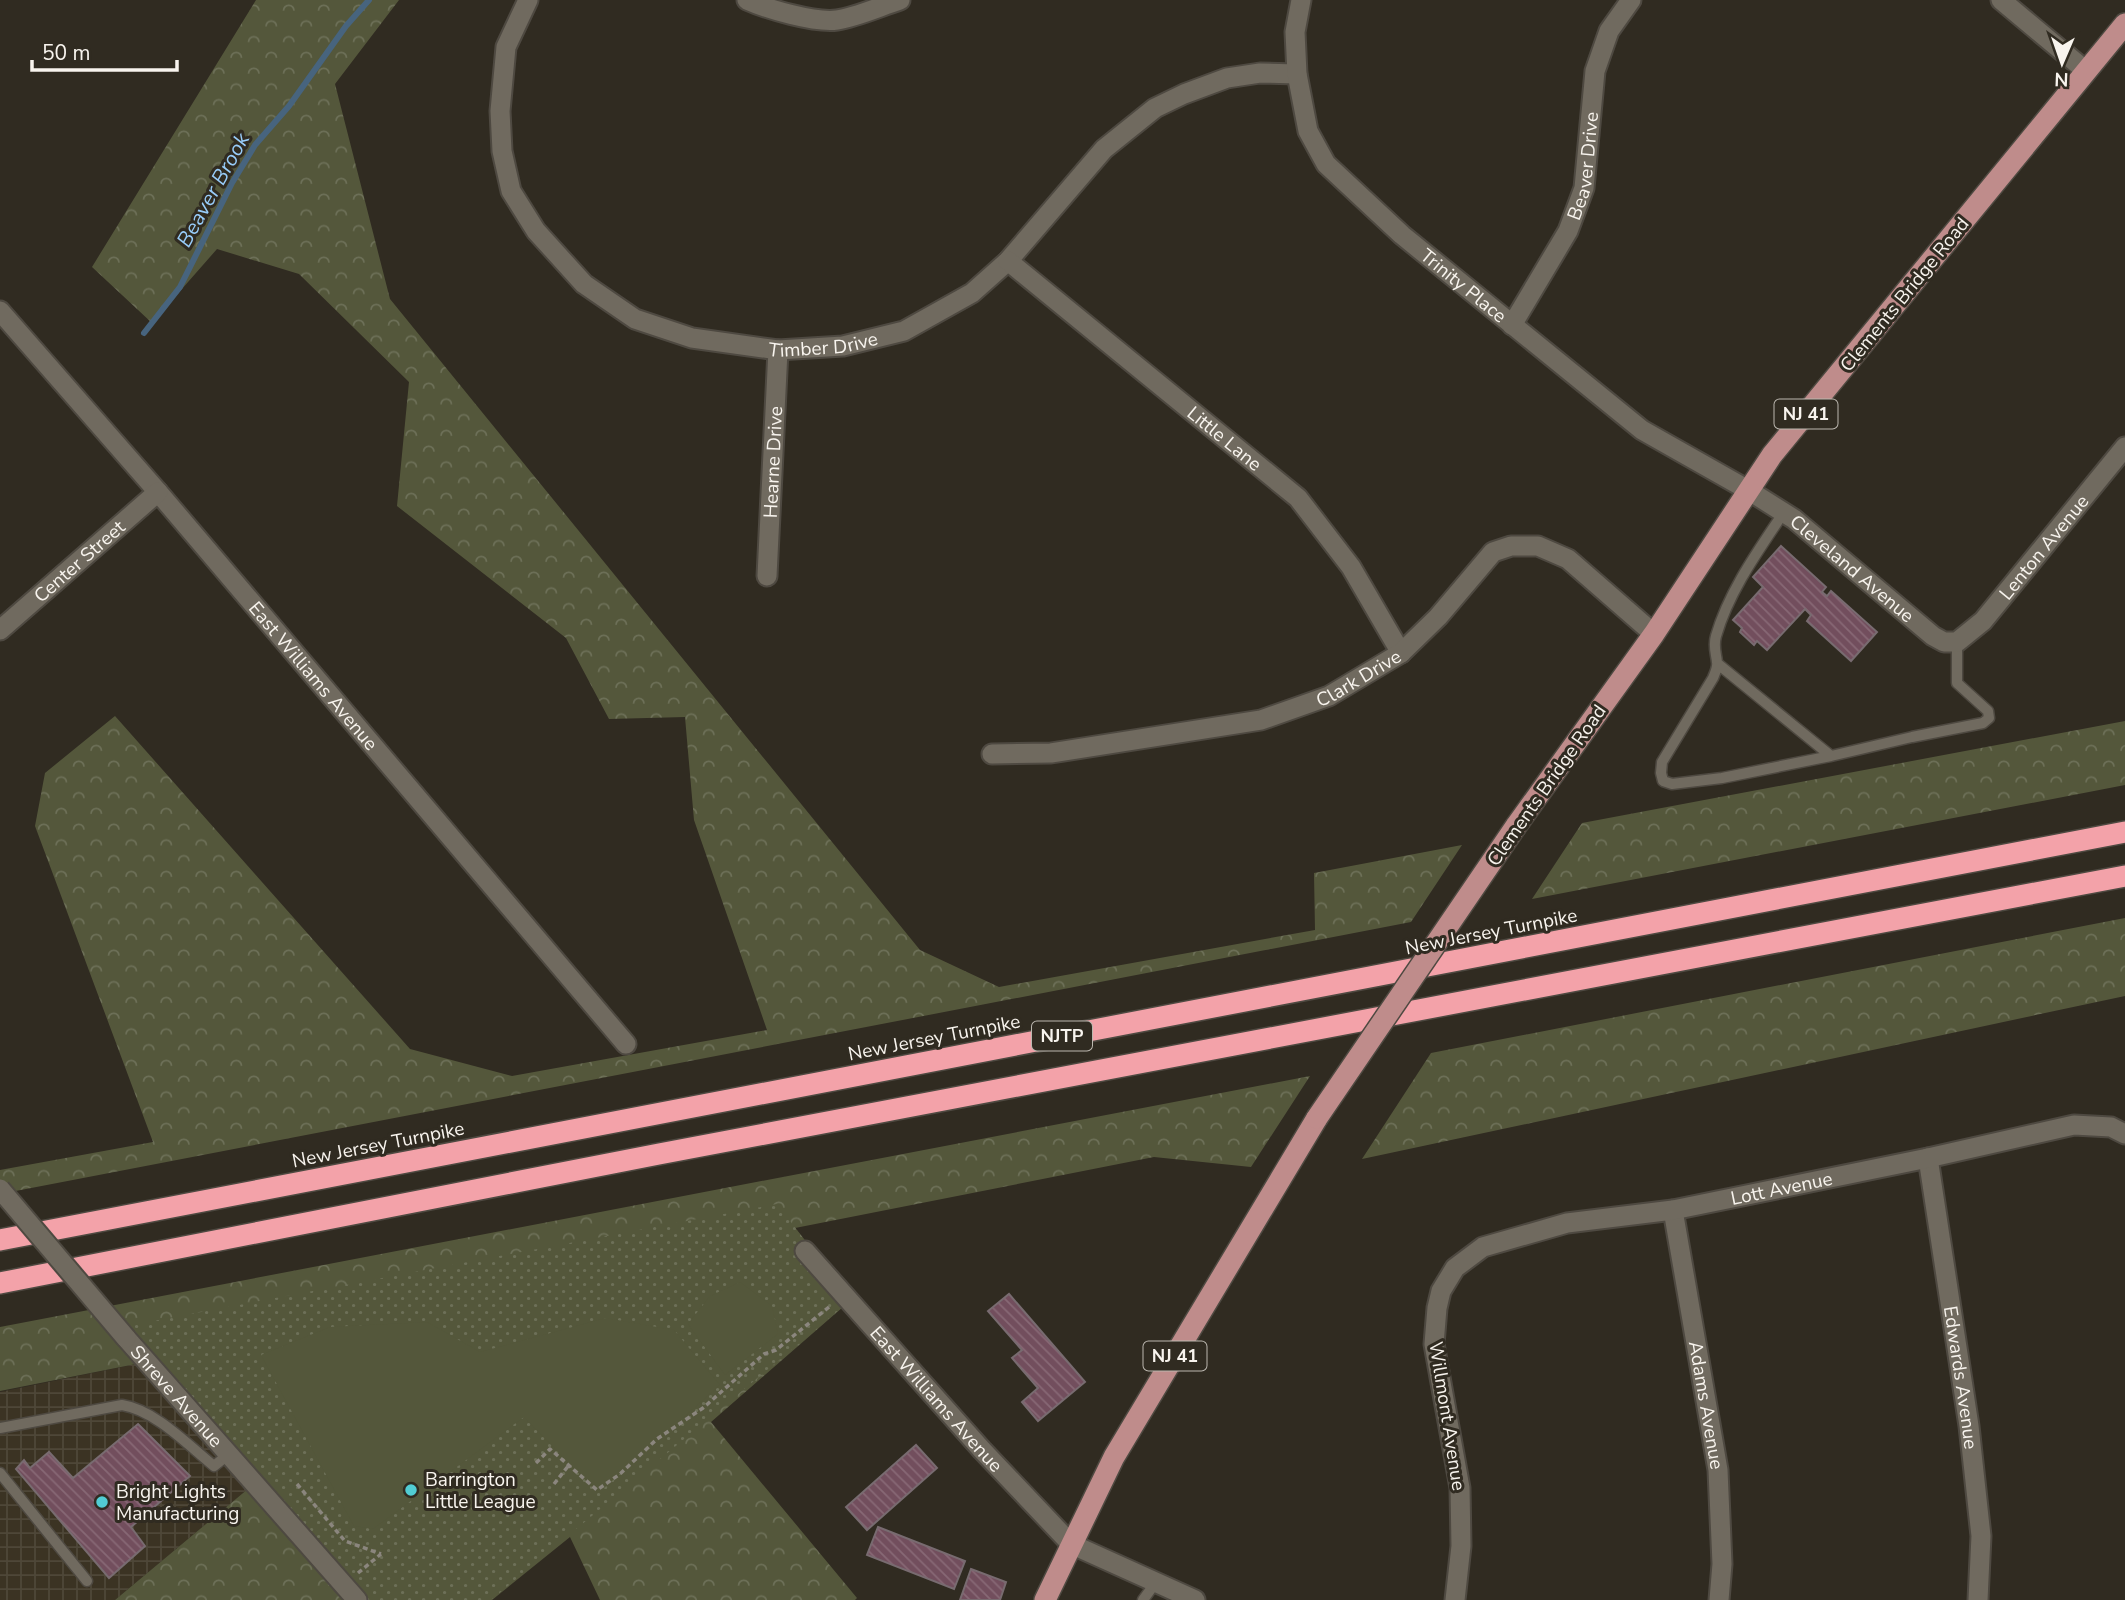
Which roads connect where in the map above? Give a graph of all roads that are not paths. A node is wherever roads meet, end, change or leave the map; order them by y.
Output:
1 (528, 0) edge
2 (747, 0) edge
3 (900, 0) edge
4 (1301, 0) edge
5 (1631, 0) edge
6 (2001, 0) edge
7 (2125, 24) edge
8 (2086, 71) junction
9 (1297, 75) junction
10 (1008, 261) junction
11 (0, 311) edge
12 (1512, 325) junction
13 (778, 350) junction
14 (2125, 447) edge
15 (1748, 490) junction
16 (158, 492) junction
17 (1784, 512) junction
18 (767, 576) dead end
19 (0, 630) edge
20 (1654, 634) junction
21 (1957, 642) junction
22 (1401, 653) junction
23 (1718, 664) junction
24 (992, 754) dead end
25 (1831, 756) junction
26 (2125, 832) edge
27 (2125, 876) edge
28 (626, 1044) dead end
29 (2125, 1134) edge
30 (1928, 1158) junction
31 (0, 1189) edge
32 (1672, 1210) junction
33 (0, 1240) edge
34 (805, 1251) dead end
35 (1449, 1277) joint
36 (0, 1283) edge
37 (0, 1428) edge
38 (229, 1453) junction
39 (0, 1473) edge
40 (1071, 1544) junction
41 (87, 1581) dead end
42 (1156, 1582) junction
43 (357, 1600) edge
44 (1045, 1600) edge
45 (1143, 1600) edge
46 (1193, 1600) edge
47 (1455, 1600) edge
48 (1719, 1600) edge
49 (1978, 1600) edge

1 - 13 street, Timber Drive
2 - 3 street
4 - 9 street, Trinity Place
5 - 12 street, Beaver Drive
6 - 8 street
7 - 8 main road, Clements Bridge Road / NJ 41
8 - 15 main road, Clements Bridge Road / NJ 41
9 - 10 street, Timber Drive
9 - 12 street, Trinity Place
10 - 13 street, Timber Drive
10 - 22 street, Little Lane
11 - 16 street, East Williams Avenue
12 - 15 street, Trinity Place
13 - 18 street, Hearne Drive
14 - 21 street, Lenton Avenue
15 - 17 street, Cleveland Avenue
15 - 20 main road, Clements Bridge Road / NJ 41
16 - 19 street, Center Street
16 - 28 street, East Williams Avenue
17 - 21 street, Cleveland Avenue
17 - 23 lane
20 - 22 street, Clark Drive
20 - 40 main road, Clements Bridge Road / NJ 41, bridge
21 - 25 lane
22 - 24 street, Clark Drive
23 - 25 lane
23 - 25 lane
26 - 33 highway, New Jersey Turnpike / NJTP
27 - 36 highway, NJTP
29 - 30 street, Lott Avenue
30 - 32 street, Lott Avenue
30 - 49 street, Edwards Avenue
31 - 38 street, Shreve Avenue, bridge
32 - 35 street, Lott Avenue
32 - 48 street, Adams Avenue
34 - 40 street, East Williams Avenue
35 - 47 street, Willmont Avenue
37 - 38 lane
38 - 43 street, Shreve Avenue
39 - 41 lane
40 - 42 street
40 - 44 main road, Clements Bridge Road / NJ 41
42 - 45 lane
42 - 46 street

